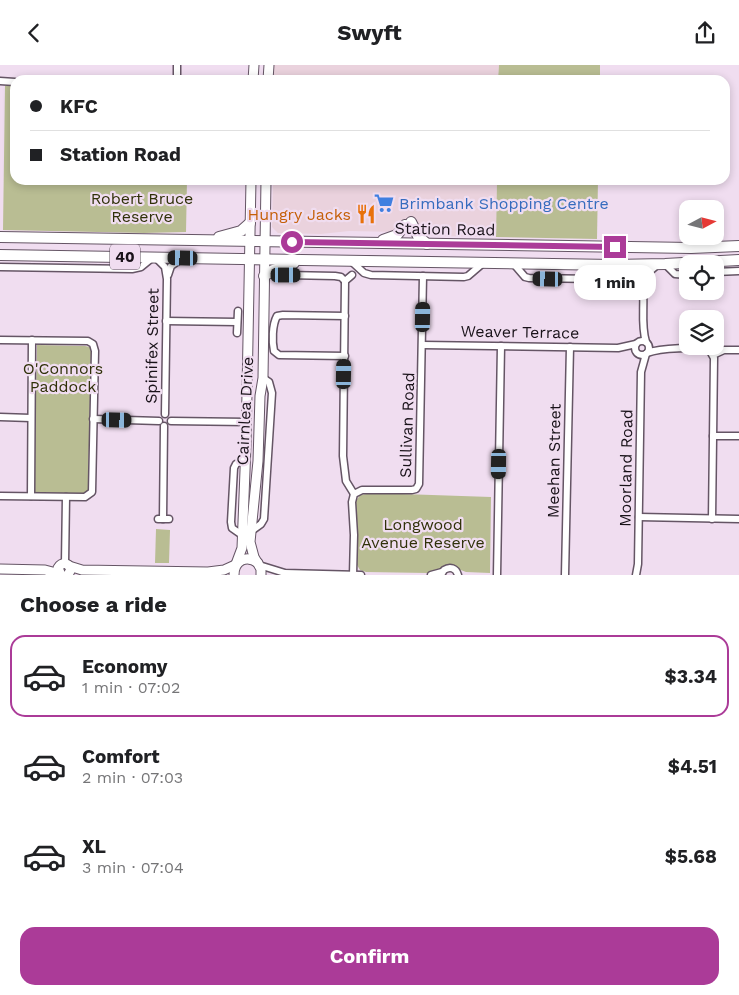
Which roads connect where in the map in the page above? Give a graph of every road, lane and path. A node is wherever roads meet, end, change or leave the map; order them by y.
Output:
1 (251, 185) edge
2 (266, 185) edge
3 (250, 223) junction
4 (0, 237) edge
5 (201, 240) junction
6 (250, 241) junction
7 (265, 241) junction
8 (375, 243) junction
9 (408, 243) junction
10 (427, 244) junction
11 (739, 246) edge
12 (0, 255) edge
13 (154, 257) junction
14 (183, 258) junction
15 (249, 259) junction
16 (264, 259) junction
17 (308, 260) junction
18 (739, 260) edge
19 (351, 261) junction
20 (407, 262) junction
21 (483, 263) junction
22 (513, 263) junction
23 (661, 264) junction
24 (613, 265) junction
25 (634, 265) junction
26 (0, 267) edge
27 (739, 271) edge
28 (724, 272) edge
29 (679, 274) edge
30 (286, 275) dead end
31 (352, 275) dead end
32 (264, 276) junction
33 (423, 276) junction
34 (167, 279) junction
35 (345, 281) junction
36 (643, 284) junction
37 (238, 311) dead end
38 (345, 315) junction
39 (166, 321) junction
40 (237, 322) junction
41 (642, 324) junction
42 (237, 333) dead end
43 (0, 340) edge
44 (32, 340) junction
45 (636, 343) junction
46 (647, 343) junction
47 (423, 345) junction
48 (501, 346) junction
49 (570, 347) junction
50 (618, 348) junction
51 (666, 349) junction
52 (679, 349) edge
53 (724, 350) edge
54 (739, 350) edge
55 (636, 353) junction
56 (647, 354) junction
57 (713, 355) edge
58 (345, 356) junction
59 (641, 372) junction
60 (263, 378) junction
61 (165, 415) junction
62 (0, 417) edge
63 (31, 418) junction
64 (93, 419) junction
65 (159, 421) junction
66 (170, 421) junction
67 (246, 422) junction
68 (259, 423) junction
69 (164, 426) junction
70 (713, 436) junction
71 (739, 436) edge
72 (354, 494) junction
73 (0, 496) edge
74 (31, 496) junction
75 (66, 497) junction
76 (639, 517) junction
77 (163, 519) dead end
78 (712, 519) junction
79 (739, 519) edge
80 (246, 533) junction
81 (258, 564) junction
82 (235, 568) edge
83 (0, 569) edge
84 (65, 570) edge
85 (208, 572) junction
86 (162, 573) edge
87 (285, 573) junction
88 (442, 573) edge
89 (333, 574) edge
90 (460, 574) edge
91 (218, 575) edge
92 (261, 575) edge
93 (276, 575) edge
94 (354, 575) edge
95 (361, 575) edge
96 (431, 575) edge
97 (497, 575) edge
98 (565, 575) edge
99 (638, 575) edge

1 - 3 street, Cairnlea Drive
2 - 7 street, Cairnlea Drive
3 - 5 main road
3 - 6 street, Cairnlea Drive
4 - 5 main road, Station Road / 40
5 - 6 main road, Station Road / 40
6 - 7 main road, Station Road / 40
6 - 15 street, Cairnlea Drive
7 - 8 main road, Station Road / 40
7 - 16 street, Cairnlea Drive
8 - 9 main road, Station Road / 40
8 - 10 main road
9 - 10 main road, Station Road / 40
9 - 20 main road
10 - 11 main road, Station Road / 40
12 - 13 main road, Station Road / 40
13 - 14 main road, Station Road / 40
13 - 26 street
13 - 34 street, Spinifex Street
14 - 15 main road, Station Road / 40
14 - 34 street, Spinifex Street
15 - 16 main road, Station Road / 40
15 - 67 street, Cairnlea Drive
16 - 17 main road, Station Road / 40
16 - 32 street, Cairnlea Drive
17 - 19 main road, Station Road / 40
17 - 32 main road
18 - 23 main road, Station Road / 40
19 - 20 main road, Station Road / 40
19 - 33 street
20 - 21 main road, Station Road / 40
21 - 22 main road, Station Road / 40
21 - 33 street
22 - 24 main road, Station Road / 40
22 - 24 street
23 - 25 main road, Station Road / 40
23 - 29 street
23 - 36 street
24 - 25 main road, Station Road / 40
25 - 36 street
27 - 28 street
30 - 35 street
31 - 35 street
32 - 60 street, Cairnlea Drive
33 - 47 street, Sullivan Road
34 - 39 street, Spinifex Street
35 - 38 street
36 - 41 street
37 - 40 street
38 - 58 street
38 - 58 street
39 - 40 street
39 - 61 street, Spinifex Street
40 - 42 street
41 - 45 street
41 - 46 street
43 - 44 street
44 - 63 street
44 - 64 street
45 - 46 street
45 - 50 street, Weaver Terrace
45 - 55 street
46 - 51 street
46 - 56 street
47 - 48 street, Weaver Terrace
47 - 72 street, Sullivan Road
48 - 49 street, Weaver Terrace
48 - 97 street
49 - 50 street, Weaver Terrace
49 - 98 street, Meehan Street
50 - 55 street, Weaver Terrace
51 - 52 street
51 - 56 street
53 - 54 street
55 - 56 street
55 - 59 street, Moorland Road
56 - 59 street, Moorland Road
57 - 70 street
58 - 72 street
59 - 76 street, Moorland Road
60 - 68 street, Cairnlea Drive
60 - 80 street
61 - 65 street
61 - 66 street
62 - 63 street
63 - 74 street
64 - 65 street
64 - 75 street
65 - 69 street
66 - 67 street
66 - 69 street
67 - 68 street
67 - 80 street, Cairnlea Drive
68 - 80 street, Cairnlea Drive
69 - 77 street, Spinifex Street
70 - 71 street
70 - 78 street
72 - 94 street
73 - 74 street
74 - 75 street
75 - 84 street
76 - 78 street
76 - 99 street, Moorland Road
78 - 79 street
80 - 81 street, Cairnlea Drive
80 - 82 street, Cairnlea Drive
81 - 82 street
81 - 87 street
81 - 92 street, Cairnlea Drive
82 - 85 street
83 - 84 street
84 - 86 street
85 - 86 street
85 - 91 street
87 - 89 street
87 - 93 street
88 - 90 street
88 - 96 street
89 - 94 street
94 - 95 street

